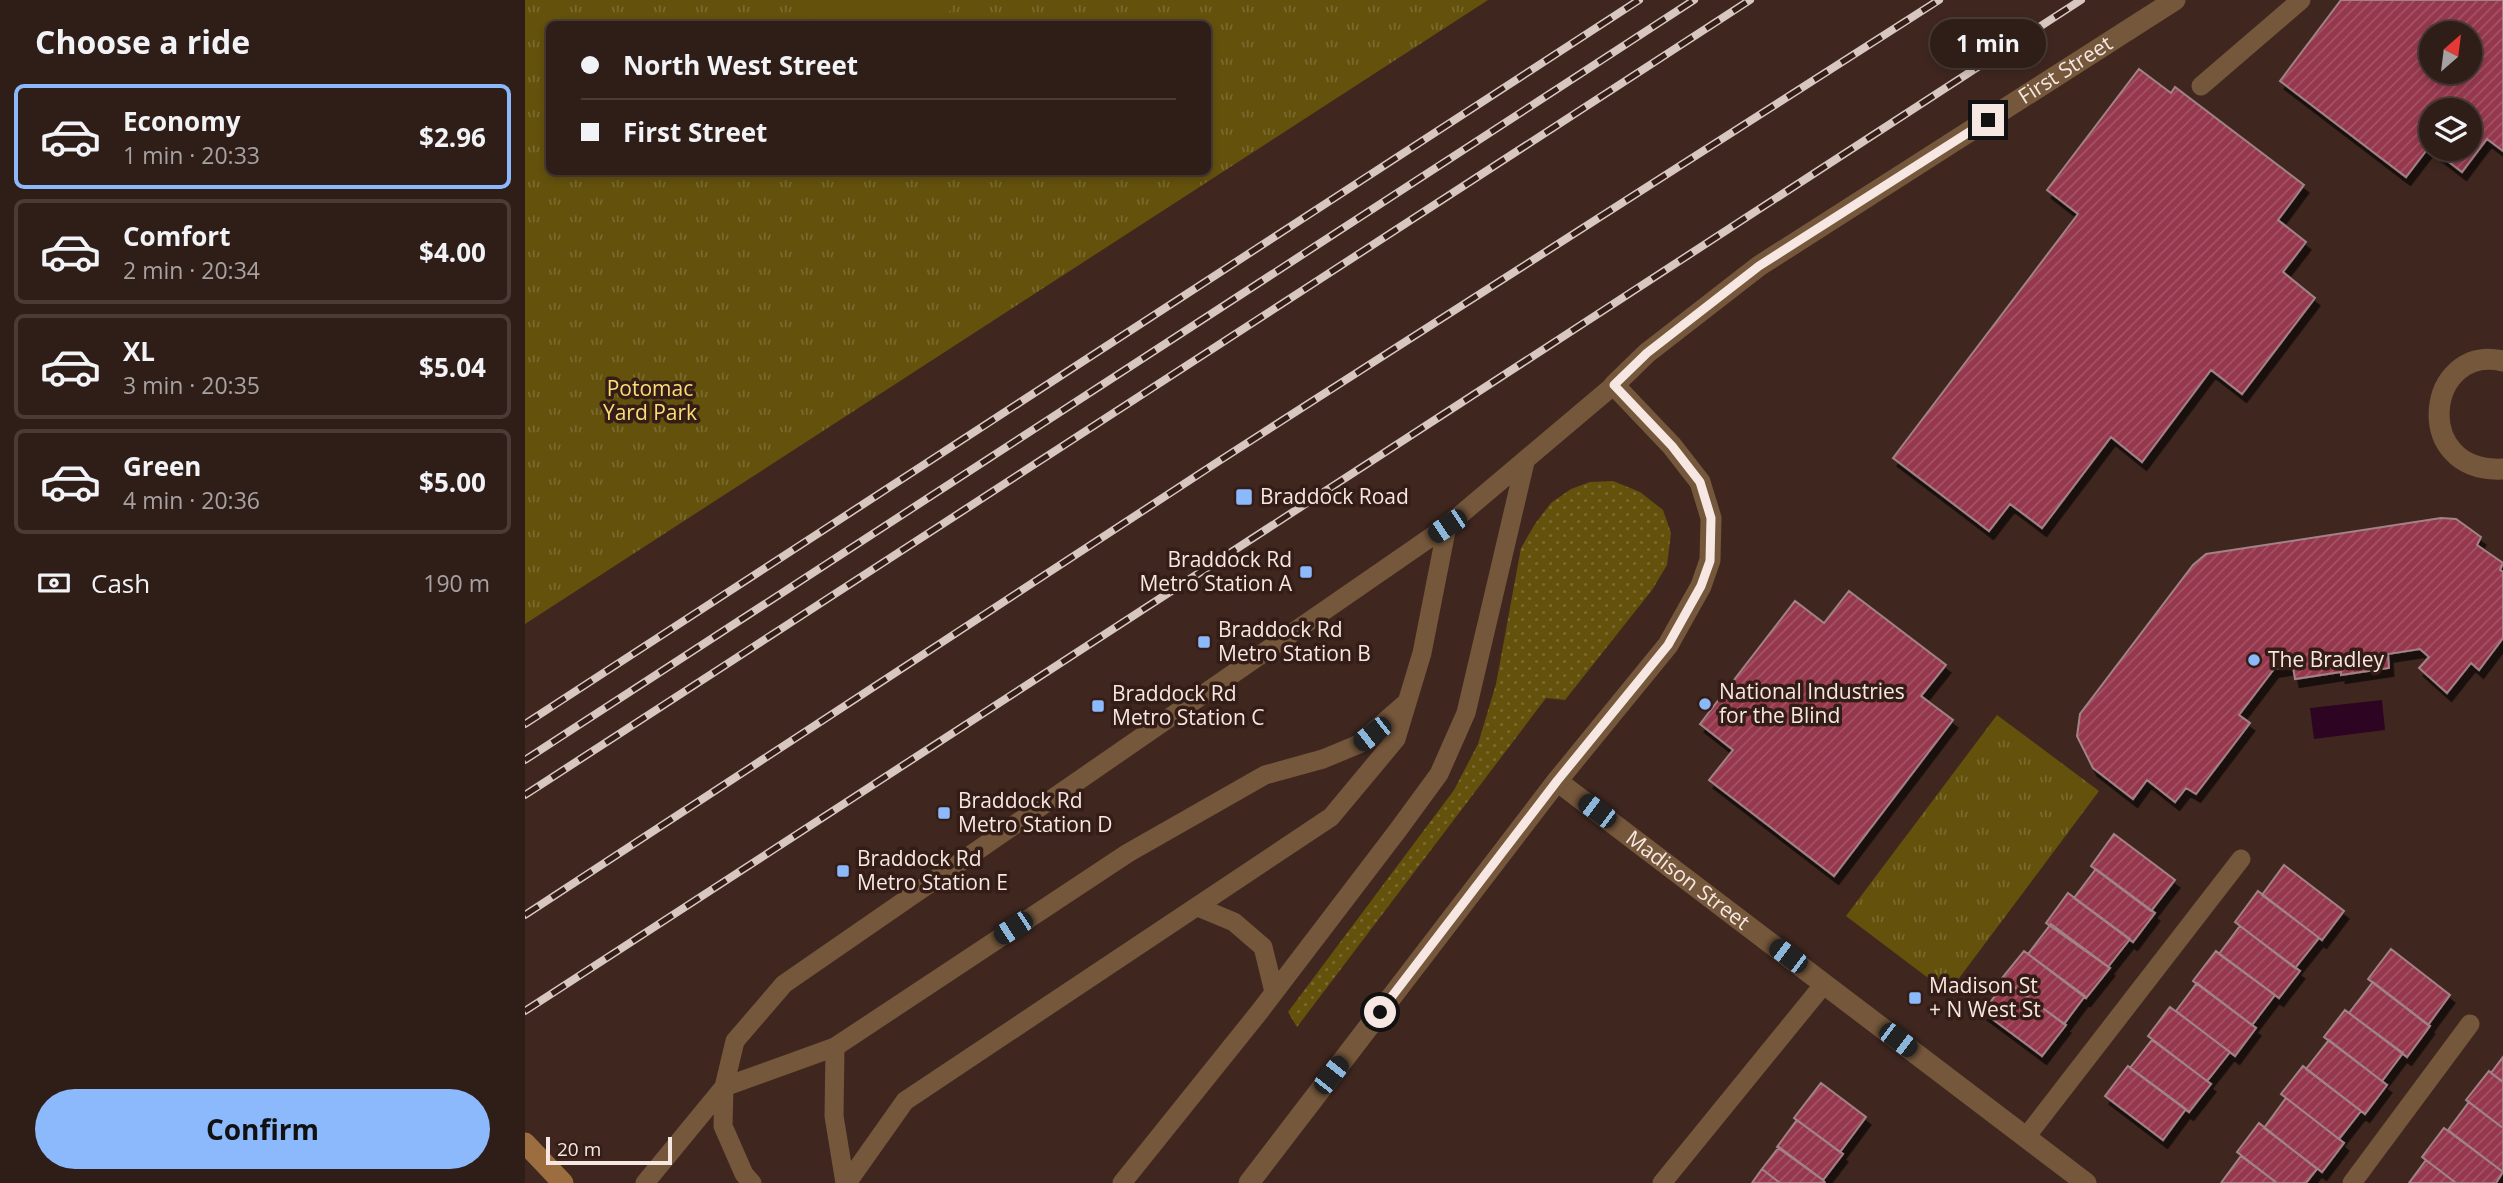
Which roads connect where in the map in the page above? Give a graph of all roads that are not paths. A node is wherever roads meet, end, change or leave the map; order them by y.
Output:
1 (2175, 0) edge
2 (2301, 0) edge
3 (2201, 86) dead end
4 (2503, 361) edge
5 (1614, 385) junction
6 (1525, 462) junction
7 (2503, 469) edge
8 (1447, 526) junction
9 (1407, 702) junction
10 (1557, 781) junction
11 (2241, 859) dead end
12 (1198, 907) junction
13 (1824, 984) junction
14 (1275, 992) junction
15 (2470, 1024) dead end
16 (835, 1046) junction
17 (724, 1087) junction
18 (2026, 1137) junction
19 (525, 1143) edge
20 (563, 1183) edge
21 (645, 1183) edge
22 (752, 1183) edge
23 (846, 1183) edge
24 (1122, 1183) edge
25 (1249, 1183) edge
26 (1662, 1183) edge
27 (2086, 1183) edge
28 (2352, 1183) edge

1 - 5 street, First Street
2 - 3 lane
4 - 7 street
5 - 6 lane
5 - 10 street
6 - 8 lane
6 - 14 lane
8 - 9 lane
8 - 17 lane
9 - 12 lane
9 - 16 lane
10 - 13 street, Madison Street
10 - 25 street
11 - 18 lane
12 - 14 lane
12 - 23 lane
13 - 18 street, Madison Street
13 - 26 lane
14 - 24 lane
15 - 28 lane
16 - 17 lane
16 - 23 lane
17 - 21 lane
17 - 22 lane
18 - 27 street, Madison Street
19 - 20 main road

